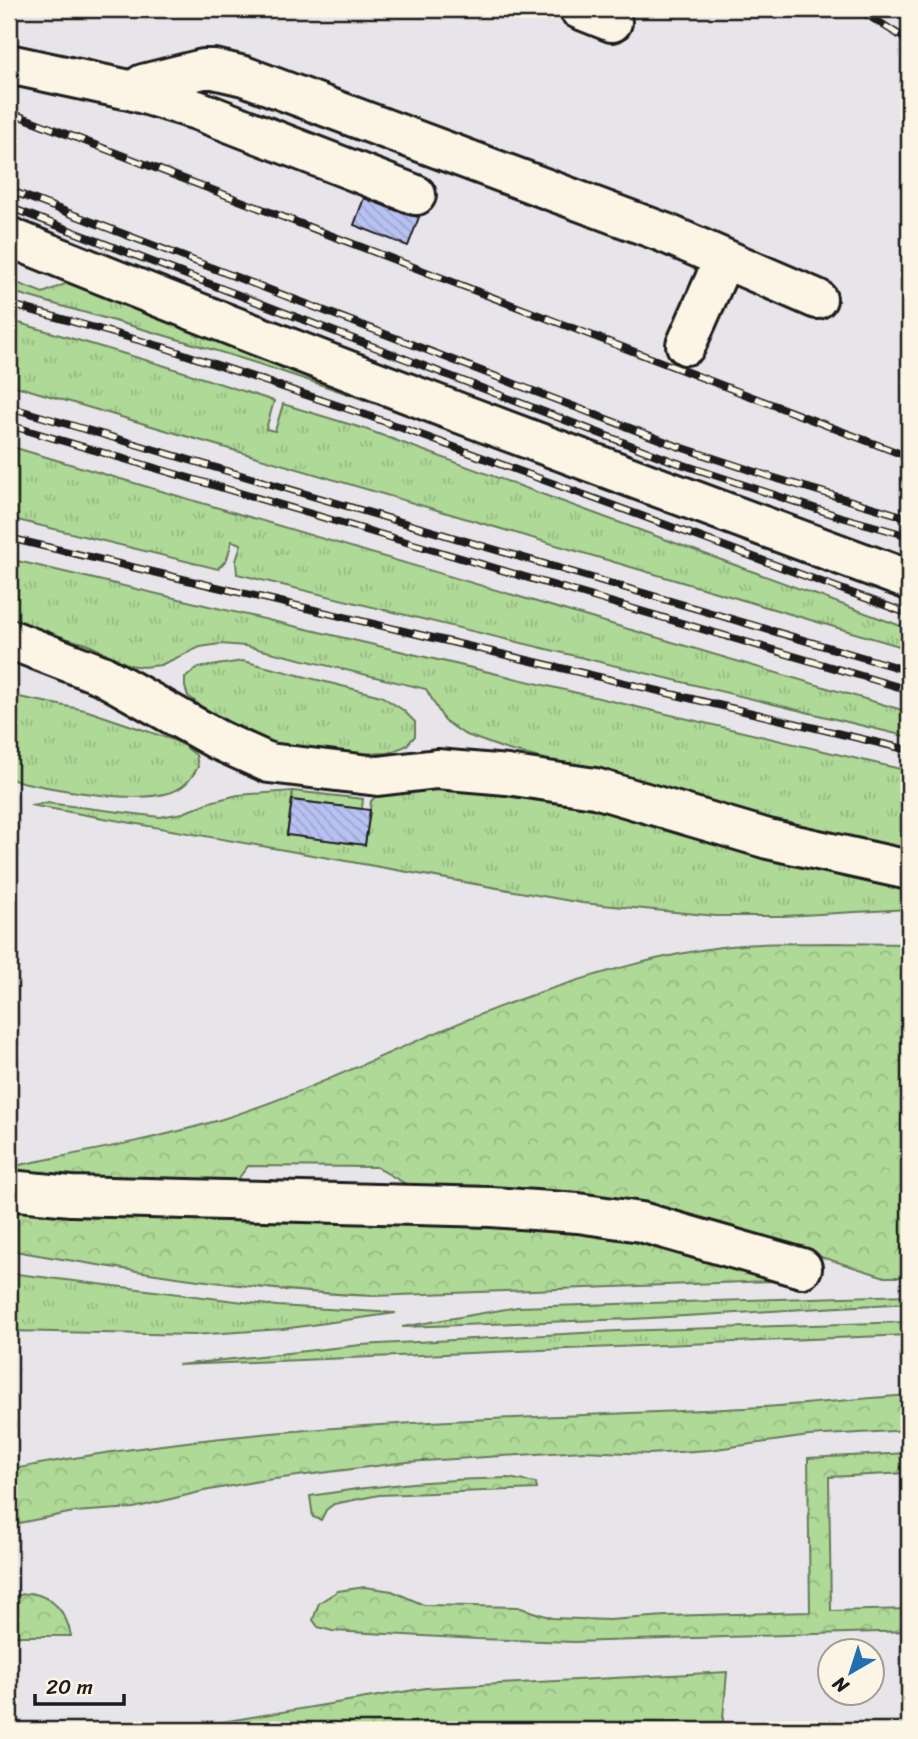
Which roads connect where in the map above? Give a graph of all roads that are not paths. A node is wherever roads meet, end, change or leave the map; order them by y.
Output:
1 (9, 64) edge
2 (134, 91) junction
3 (416, 195) dead end
4 (9, 237) edge
5 (724, 259) junction
6 (817, 299) dead end
7 (686, 345) dead end
8 (909, 580) edge
9 (9, 639) edge
10 (909, 870) edge
11 (9, 1190) edge
12 (802, 1268) dead end

1 - 2 lane
2 - 3 lane
2 - 5 lane
4 - 8 lane
5 - 6 lane
5 - 7 lane
9 - 10 lane
11 - 12 lane

